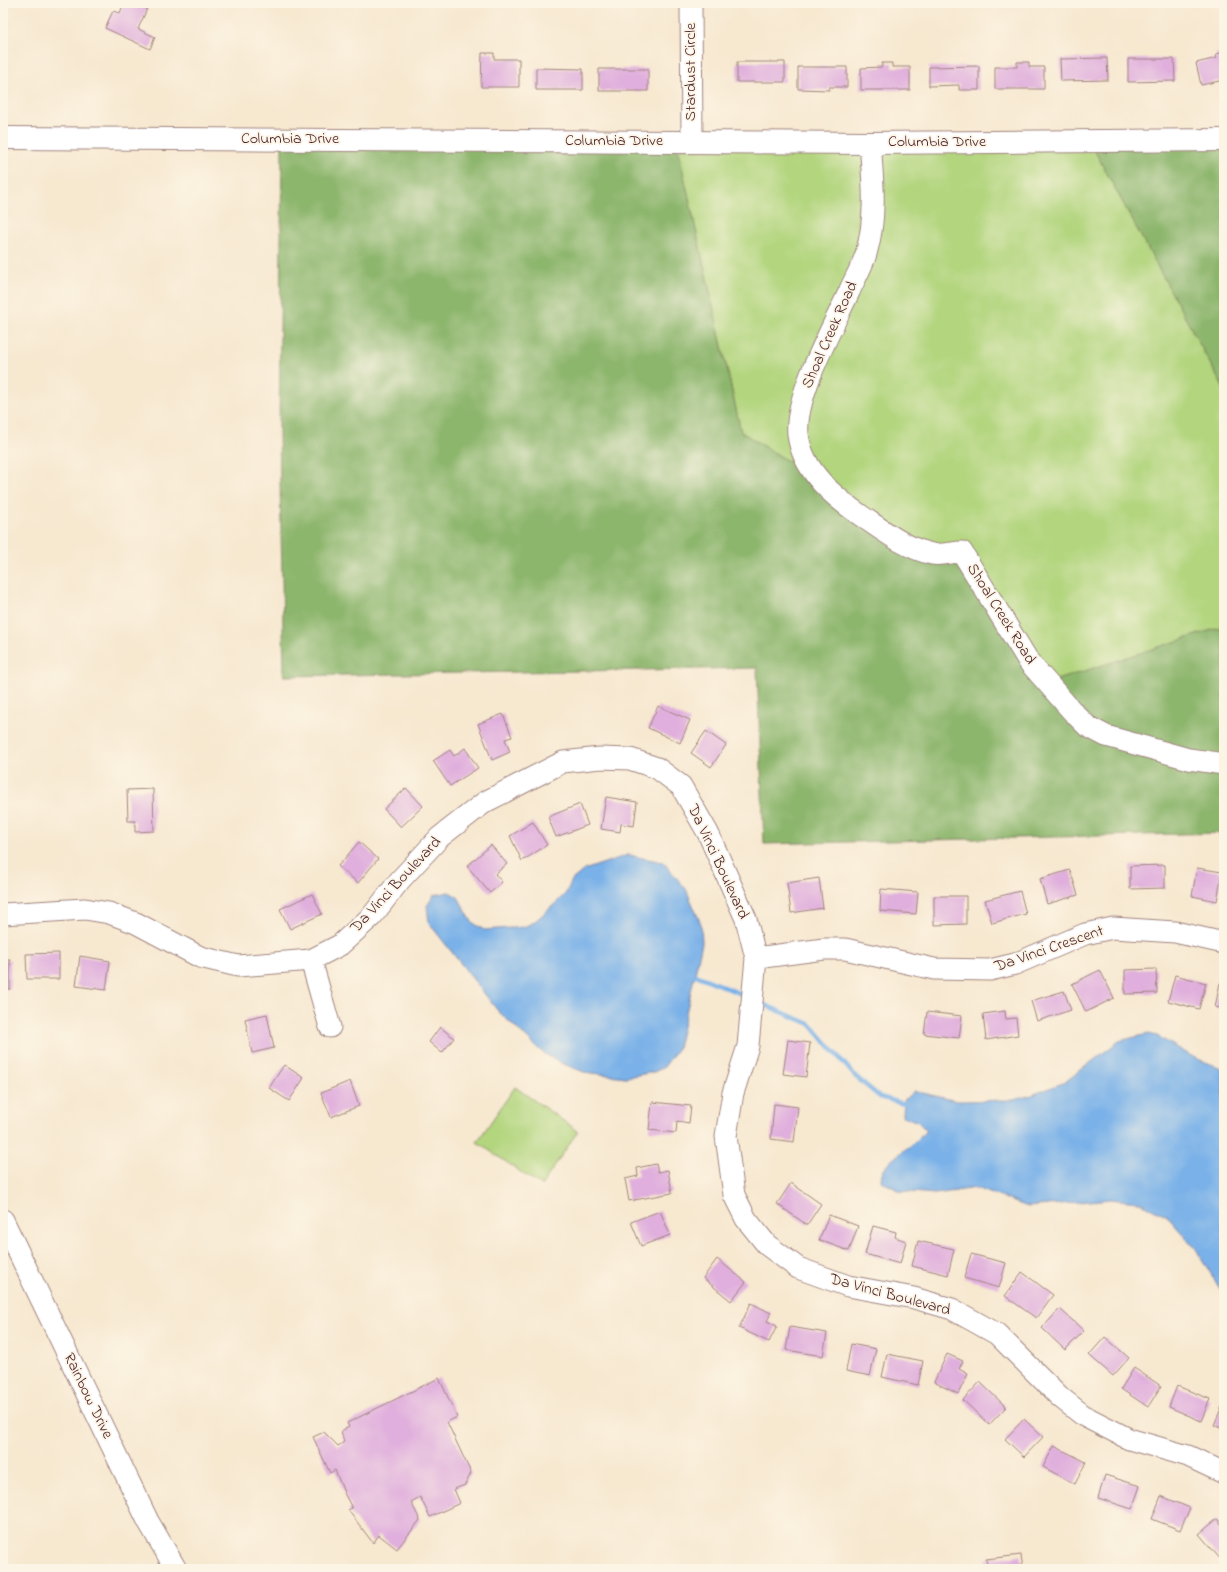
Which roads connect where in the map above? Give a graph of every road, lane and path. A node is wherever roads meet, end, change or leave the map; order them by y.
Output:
1 (691, 3) edge
2 (3, 138) edge
3 (1224, 140) edge
4 (692, 141) junction
5 (870, 143) junction
6 (1224, 764) edge
7 (3, 914) edge
8 (1224, 942) edge
9 (756, 958) junction
10 (311, 960) junction
11 (330, 1027) dead end
12 (3, 1220) edge
13 (1224, 1473) edge
14 (176, 1569) edge

1 - 4 street, Stardust Circle
2 - 4 main road, Columbia Drive
3 - 5 main road, Columbia Drive
4 - 5 main road, Columbia Drive
5 - 6 street, Shoal Creek Road
7 - 10 street, Da Vinci Boulevard
8 - 9 street, Da Vinci Crescent
9 - 10 street, Da Vinci Boulevard
9 - 13 street, Da Vinci Boulevard
10 - 11 street
12 - 14 street, Rainbow Drive

